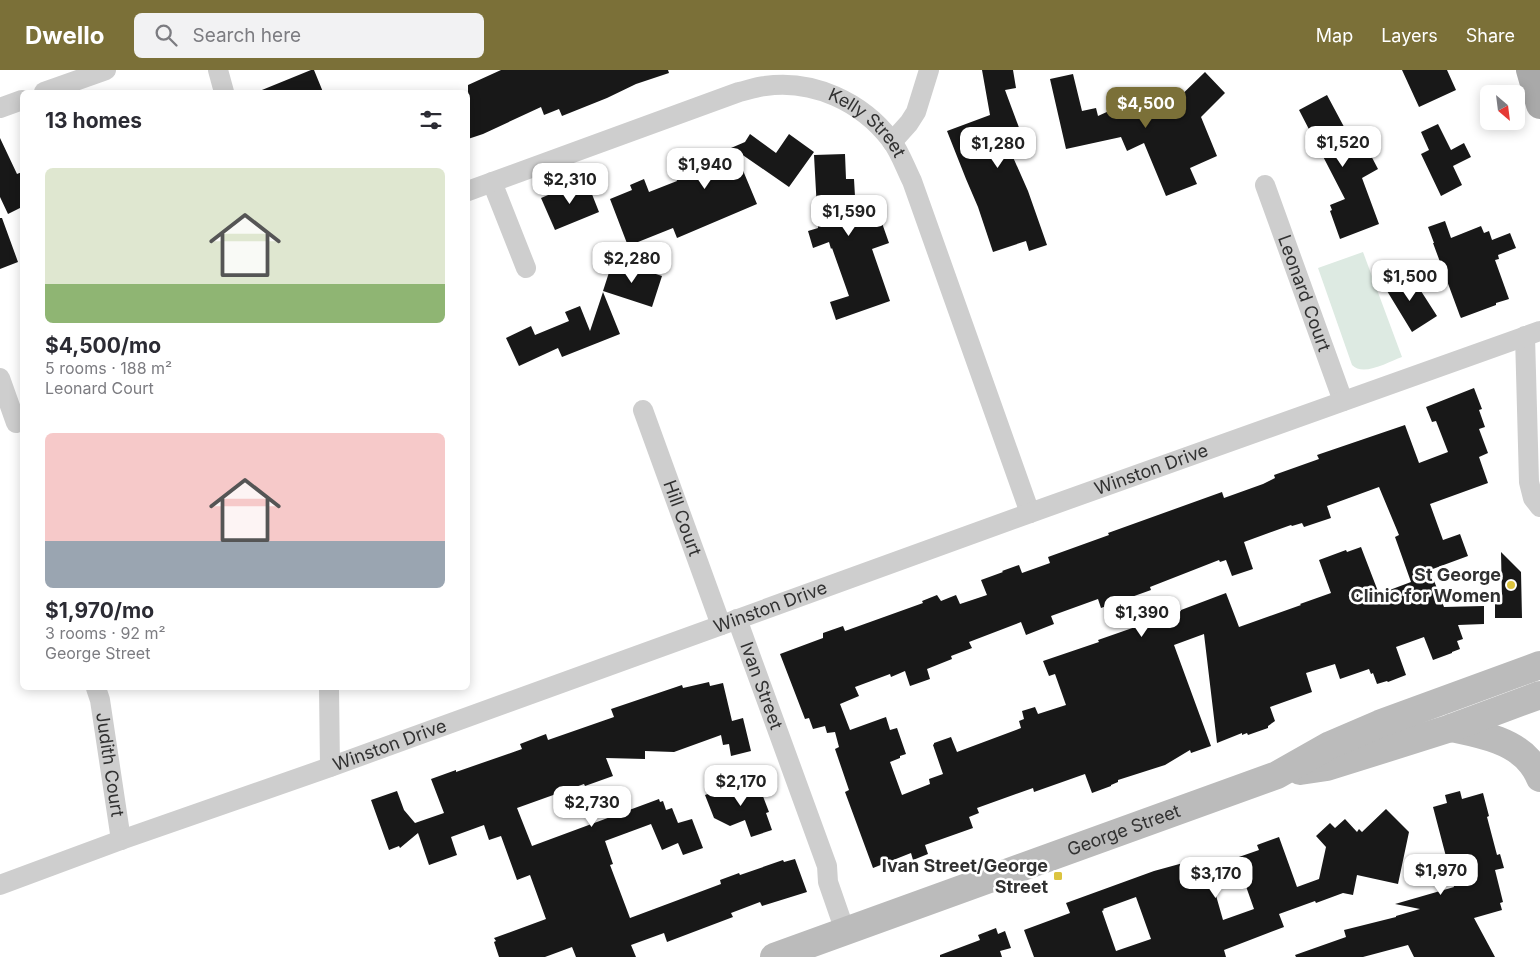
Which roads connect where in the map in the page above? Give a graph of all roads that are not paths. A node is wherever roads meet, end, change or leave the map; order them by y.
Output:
1 (106, 70) edge
2 (218, 70) edge
3 (929, 70) edge
4 (1530, 70) edge
5 (50, 90) edge
6 (223, 90) edge
7 (20, 101) edge
8 (1540, 105) edge
9 (0, 108) edge
10 (892, 142) junction
11 (492, 182) junction
12 (1265, 185) dead end
13 (470, 190) edge
14 (526, 268) dead end
15 (1532, 334) edge
16 (0, 378) edge
17 (1343, 401) junction
18 (642, 410) dead end
19 (13, 424) edge
20 (1540, 507) edge
21 (1030, 513) junction
22 (729, 622) junction
23 (1540, 665) edge
24 (97, 690) edge
25 (329, 690) edge
26 (1540, 695) edge
27 (1451, 728) junction
28 (330, 767) junction
29 (1276, 775) junction
30 (1540, 778) edge
31 (121, 840) junction
32 (0, 885) edge
33 (851, 929) junction
34 (774, 957) edge

1 - 5 street
2 - 6 street
3 - 10 street
4 - 8 main road
7 - 9 street
10 - 11 street, Kelly Street
10 - 21 street, Kelly Street
11 - 13 street, Kelly Street
11 - 14 street
12 - 17 street, Leonard Court
15 - 17 street, Winston Drive
15 - 20 street
16 - 19 street
17 - 21 street, Winston Drive
18 - 22 street, Hill Court
21 - 22 street, Winston Drive
22 - 28 street, Winston Drive
22 - 33 street, Ivan Street
23 - 29 main road, George Street
24 - 31 street, Judith Court
25 - 28 street
26 - 27 main road, George Street
27 - 29 main road, George Street
27 - 30 main road
28 - 31 street, Winston Drive
29 - 33 main road, George Street
31 - 32 street, Winston Drive
33 - 34 main road, George Street

